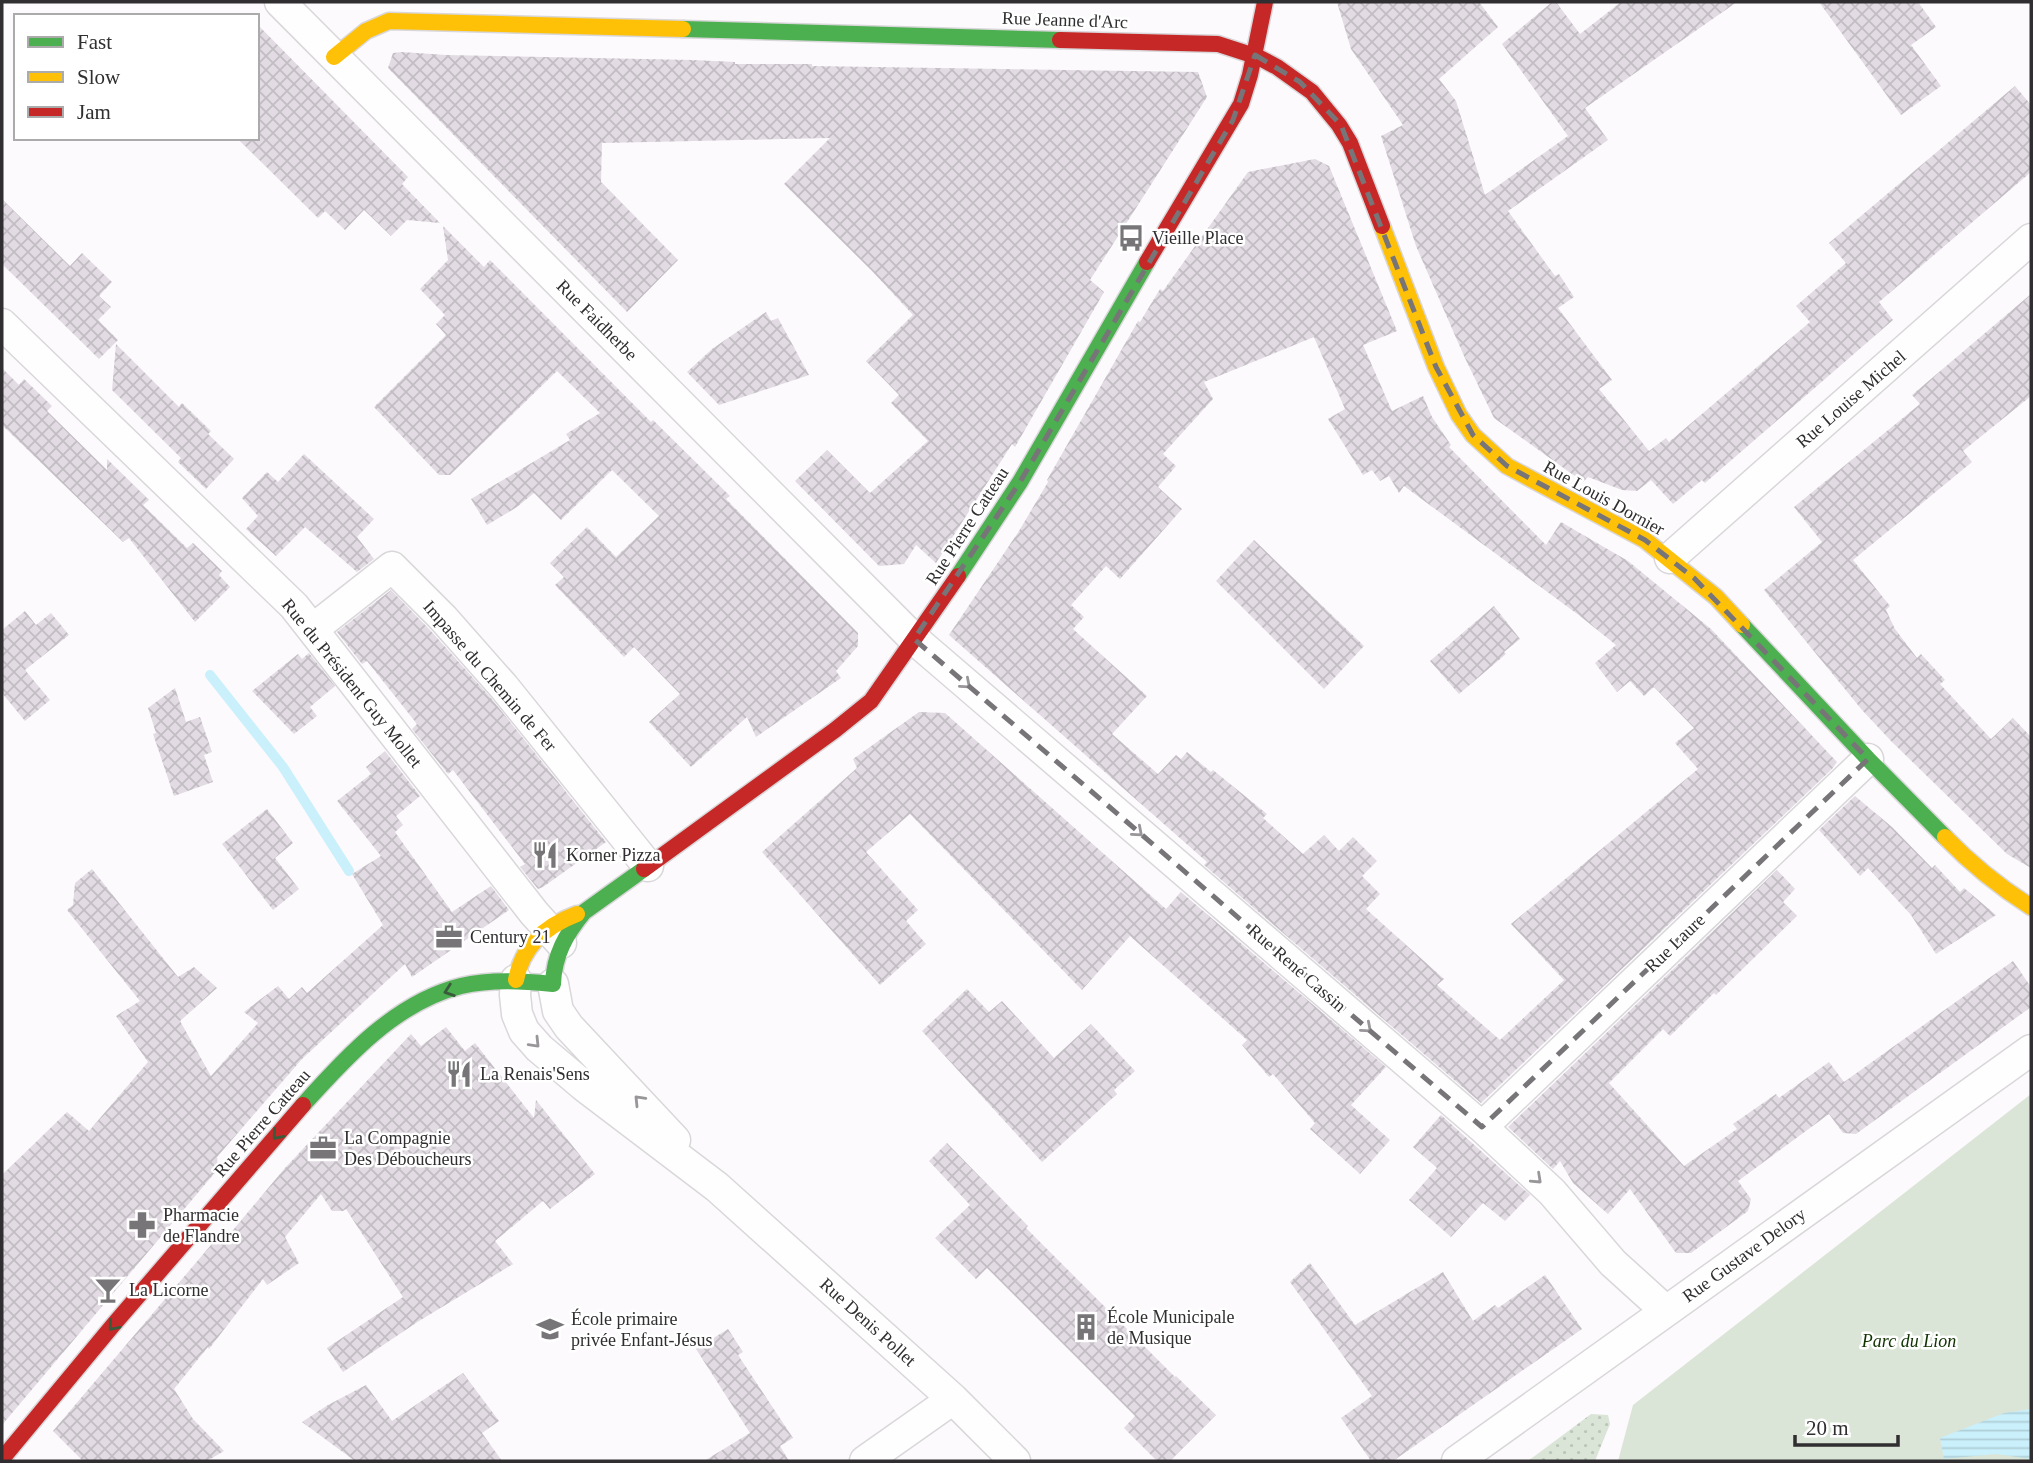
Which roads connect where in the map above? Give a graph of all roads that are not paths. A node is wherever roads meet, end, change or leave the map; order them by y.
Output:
1 (280, 2) edge
2 (1265, 2) edge
3 (1255, 55) junction
4 (334, 57) junction
5 (2031, 239) edge
6 (2, 324) edge
7 (1670, 558) junction
8 (313, 629) junction
9 (915, 639) junction
10 (1868, 759) junction
11 (648, 866) junction
12 (2031, 907) edge
13 (554, 936) junction
14 (516, 980) junction
15 (553, 984) junction
16 (2031, 1051) edge
17 (1482, 1127) junction
18 (717, 1187) junction
19 (1666, 1311) junction
20 (953, 1399) junction
21 (2, 1459) edge
22 (865, 1461) edge
23 (1015, 1461) edge
24 (1457, 1461) edge

1 - 4 street, Rue Faidherbe
2 - 3 street
3 - 4 street, Rue Jeanne d'Arc
3 - 7 street, Rue Louis Dornier
3 - 9 street, Rue Pierre Catteau
4 - 9 street, Rue Faidherbe
5 - 7 street, Rue Louise Michel
6 - 8 street, Rue du Président Guy Mollet
7 - 10 street, Rue Louis Dornier
8 - 11 street, Impasse du Chemin de Fer
8 - 13 street, Rue du Président Guy Mollet
9 - 11 street, Rue Pierre Catteau
9 -> 17 street, Rue René Cassin
10 - 12 street, Rue Louis Dornier
10 - 17 street, Rue Laure
11 - 13 street, Rue Pierre Catteau
13 - 14 street, Rue Pierre Catteau
13 - 15 street
14 - 15 street, Rue Pierre Catteau
14 -> 18 street, Rue Denis Pollet
14 -> 21 street, Rue Pierre Catteau
18 -> 15 street, Rue Denis Pollet
16 - 19 street, Rue Gustave Delory
17 -> 19 street, Rue René Cassin
18 - 20 street, Rue Denis Pollet
19 - 24 street, Rue Gustave Delory
20 - 22 street
20 - 23 street, Rue Denis Pollet

